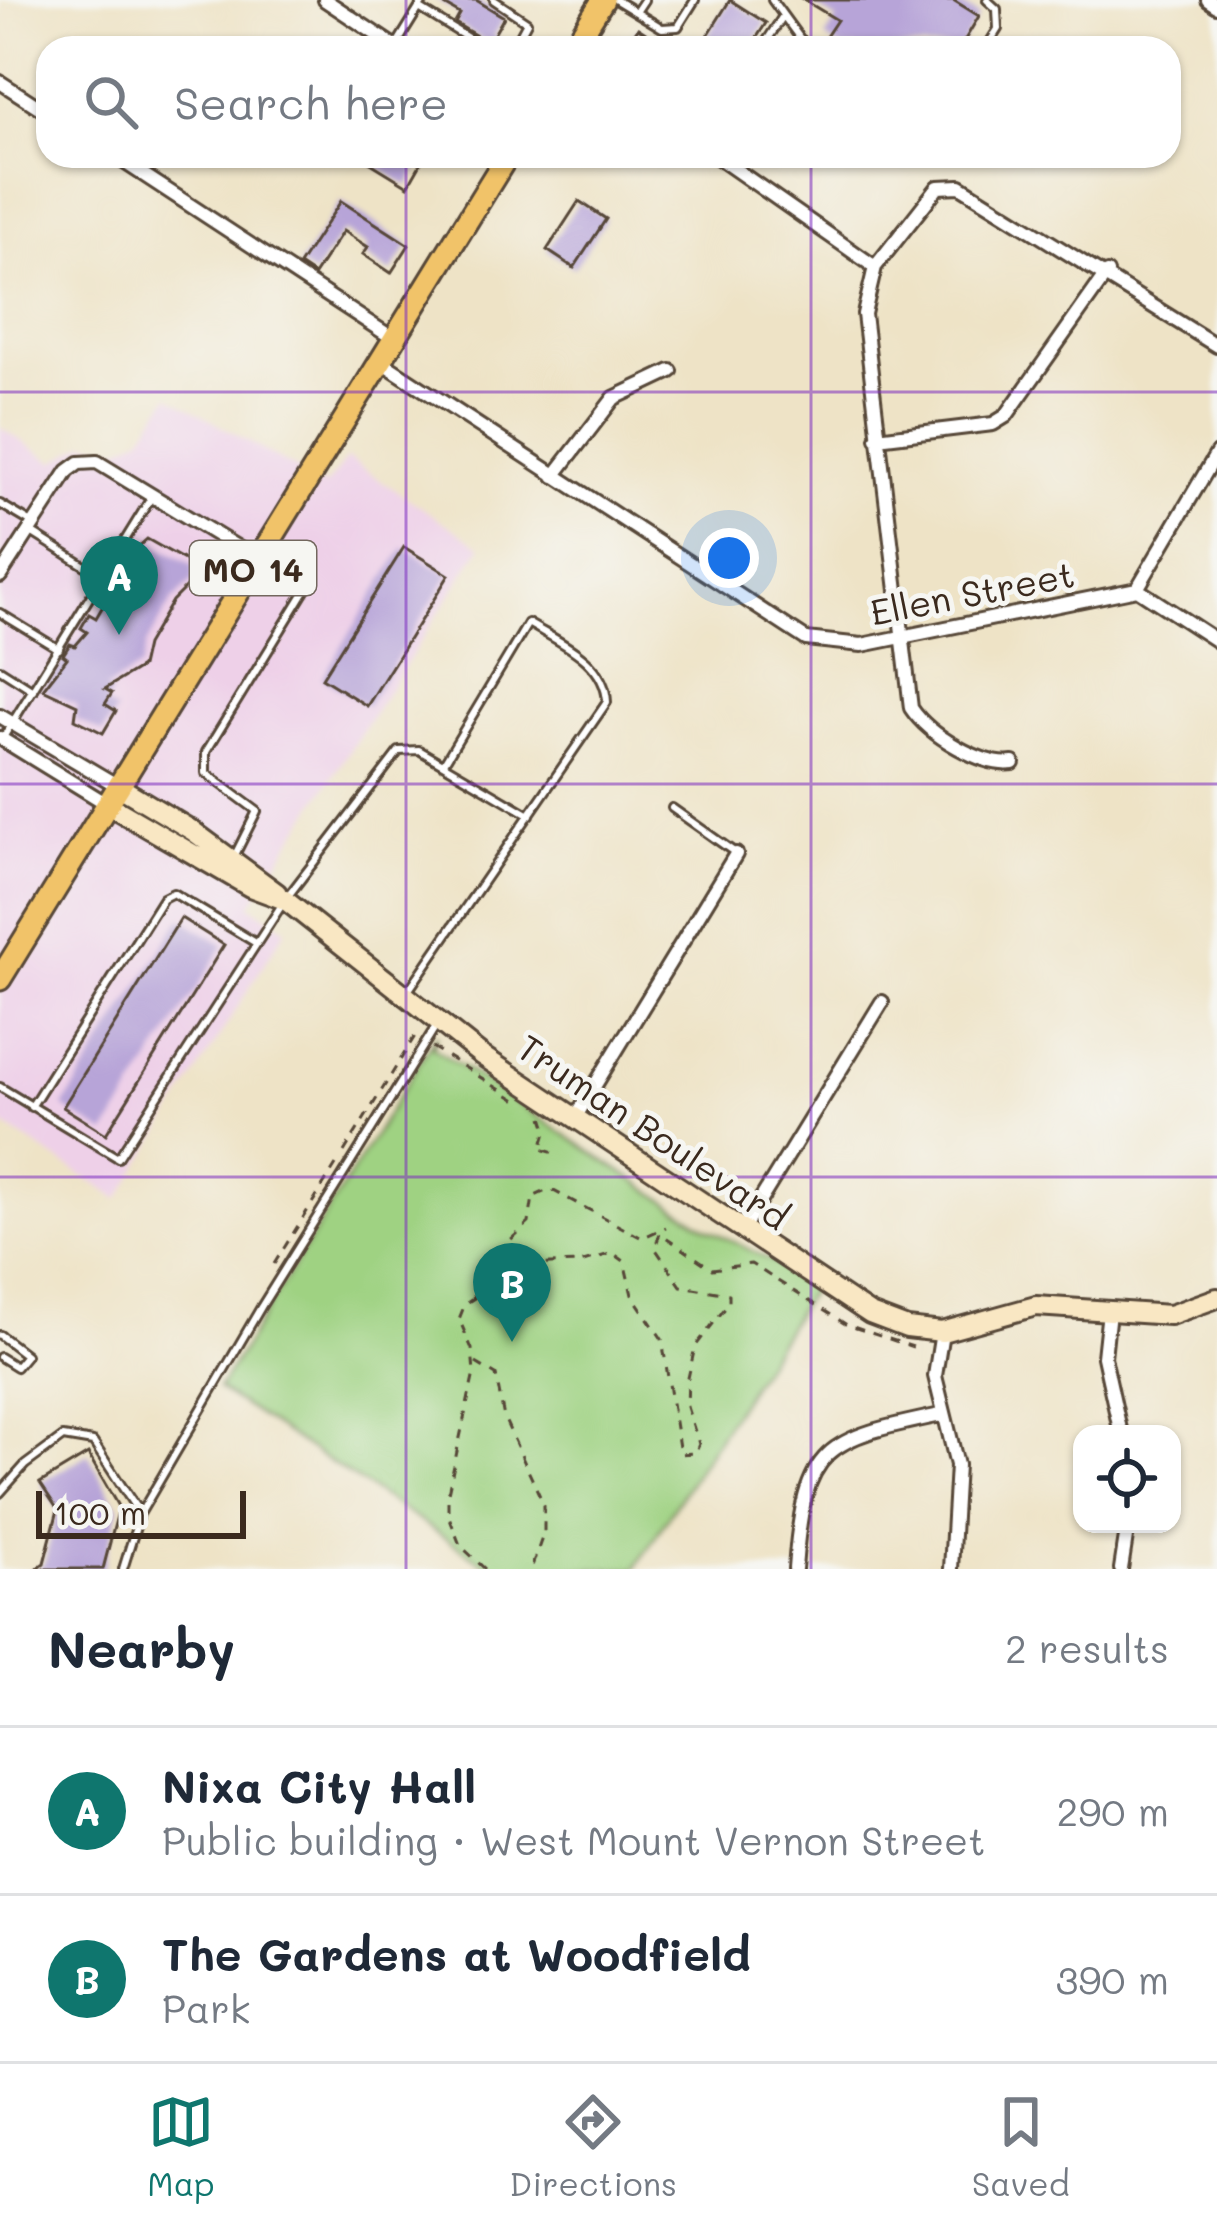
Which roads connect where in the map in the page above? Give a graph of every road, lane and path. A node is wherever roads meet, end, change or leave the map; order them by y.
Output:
1 (325, 0) edge
2 (494, 0) edge
3 (603, 0) edge
4 (616, 0) edge
5 (644, 0) edge
6 (695, 0) edge
7 (772, 0) edge
8 (987, 0) edge
9 (1208, 0) edge
10 (422, 4) edge
11 (1217, 6) edge
12 (636, 12) junction
13 (783, 16) junction
14 (379, 36) edge
15 (403, 36) edge
16 (467, 36) edge
17 (520, 36) edge
18 (580, 36) edge
19 (770, 36) edge
20 (798, 36) edge
21 (993, 36) edge
22 (0, 82) edge
23 (36, 105) edge
24 (134, 168) edge
25 (500, 168) edge
26 (746, 168) edge
27 (875, 267) junction
28 (1106, 273) junction
29 (394, 339) junction
30 (1217, 346) edge
31 (380, 361) junction
32 (671, 371) dead end
33 (877, 438) junction
34 (1217, 453) edge
35 (554, 476) junction
36 (153, 495) junction
37 (0, 504) edge
38 (30, 527) junction
39 (258, 560) junction
40 (0, 576) edge
41 (103, 577) junction
42 (1137, 589) junction
43 (0, 613) edge
44 (901, 639) junction
45 (1214, 639) edge
46 (58, 649) junction
47 (0, 669) edge
48 (33, 690) junction
49 (6, 720) edge
50 (1, 739) edge
51 (444, 763) junction
52 (1013, 763) dead end
53 (112, 795) junction
54 (672, 808) dead end
55 (530, 814) junction
56 (736, 854) joint
57 (229, 866) junction
58 (285, 900) junction
59 (256, 943) junction
60 (0, 979) edge
61 (406, 996) junction
62 (882, 1002) dead end
63 (438, 1023) junction
64 (425, 1043) junction
65 (0, 1087) edge
66 (31, 1106) junction
67 (575, 1118) junction
68 (554, 1153) dead end
69 (666, 1227) dead end
70 (742, 1230) junction
71 (660, 1233) junction
72 (274, 1266) dead end
73 (1217, 1298) edge
74 (472, 1300) junction
75 (1109, 1311) junction
76 (942, 1332) junction
77 (0, 1335) edge
78 (913, 1347) dead end
79 (0, 1357) edge
80 (475, 1362) junction
81 (941, 1415) junction
82 (1119, 1425) edge
83 (0, 1493) edge
84 (140, 1514) junction
85 (1127, 1533) edge
86 (123, 1569) edge
87 (485, 1569) edge
88 (531, 1569) edge
89 (794, 1569) edge
90 (951, 1569) edge
91 (1121, 1569) edge

1 - 14 street
2 - 17 lane
3 - 18 main road
4 - 12 lane
5 - 12 lane
6 - 12 lane
7 - 13 lane
8 - 21 lane
9 - 11 street
10 - 15 lane
10 - 16 lane
13 - 19 lane
13 - 20 lane
22 - 23 street
24 - 29 street
25 - 29 main road, MO 14
26 - 27 street
27 - 28 street
27 - 33 street
28 - 30 street
28 - 33 street
29 - 31 main road, MO 14
31 - 35 street, Ellen Street
31 - 39 main road, MO 14
32 - 35 street
33 - 44 street
34 - 42 street
35 - 44 street, Ellen Street
36 - 38 street
36 - 39 street
36 - 41 lane
37 - 38 lane
38 - 40 street
38 - 41 lane
39 - 53 main road, MO 14
39 - 57 lane
41 - 46 lane
42 - 44 street, Ellen Street
42 - 45 street
43 - 46 lane
44 - 52 street
46 - 48 lane
47 - 48 lane
48 - 49 lane
49 - 50 lane
49 - 53 street
50 - 53 street
51 - 55 lane
51 - 55 lane
51 - 58 lane
53 - 57 street, Truman Boulevard
53 - 60 main road, MO 14
54 - 56 lane
55 - 61 lane
56 - 67 street
57 - 58 street, Truman Boulevard
58 - 59 lane
58 - 61 street, Truman Boulevard
59 - 66 lane
59 - 66 lane
61 - 63 street, Truman Boulevard
62 - 70 street
63 - 64 lane
63 - 67 street, Truman Boulevard
64 - 68 path
64 - 72 path
64 - 84 lane
65 - 66 lane
67 - 70 street, Truman Boulevard
69 - 71 path
70 - 76 street, Truman Boulevard
71 - 74 path
71 - 74 path
71 - 78 path
73 - 75 street, Truman Boulevard
74 - 80 path
75 - 76 street, Truman Boulevard
75 - 82 street
76 - 81 street
77 - 79 lane
80 - 87 path
80 - 88 path
81 - 89 street
81 - 90 street
83 - 84 lane
84 - 86 lane
85 - 91 street

